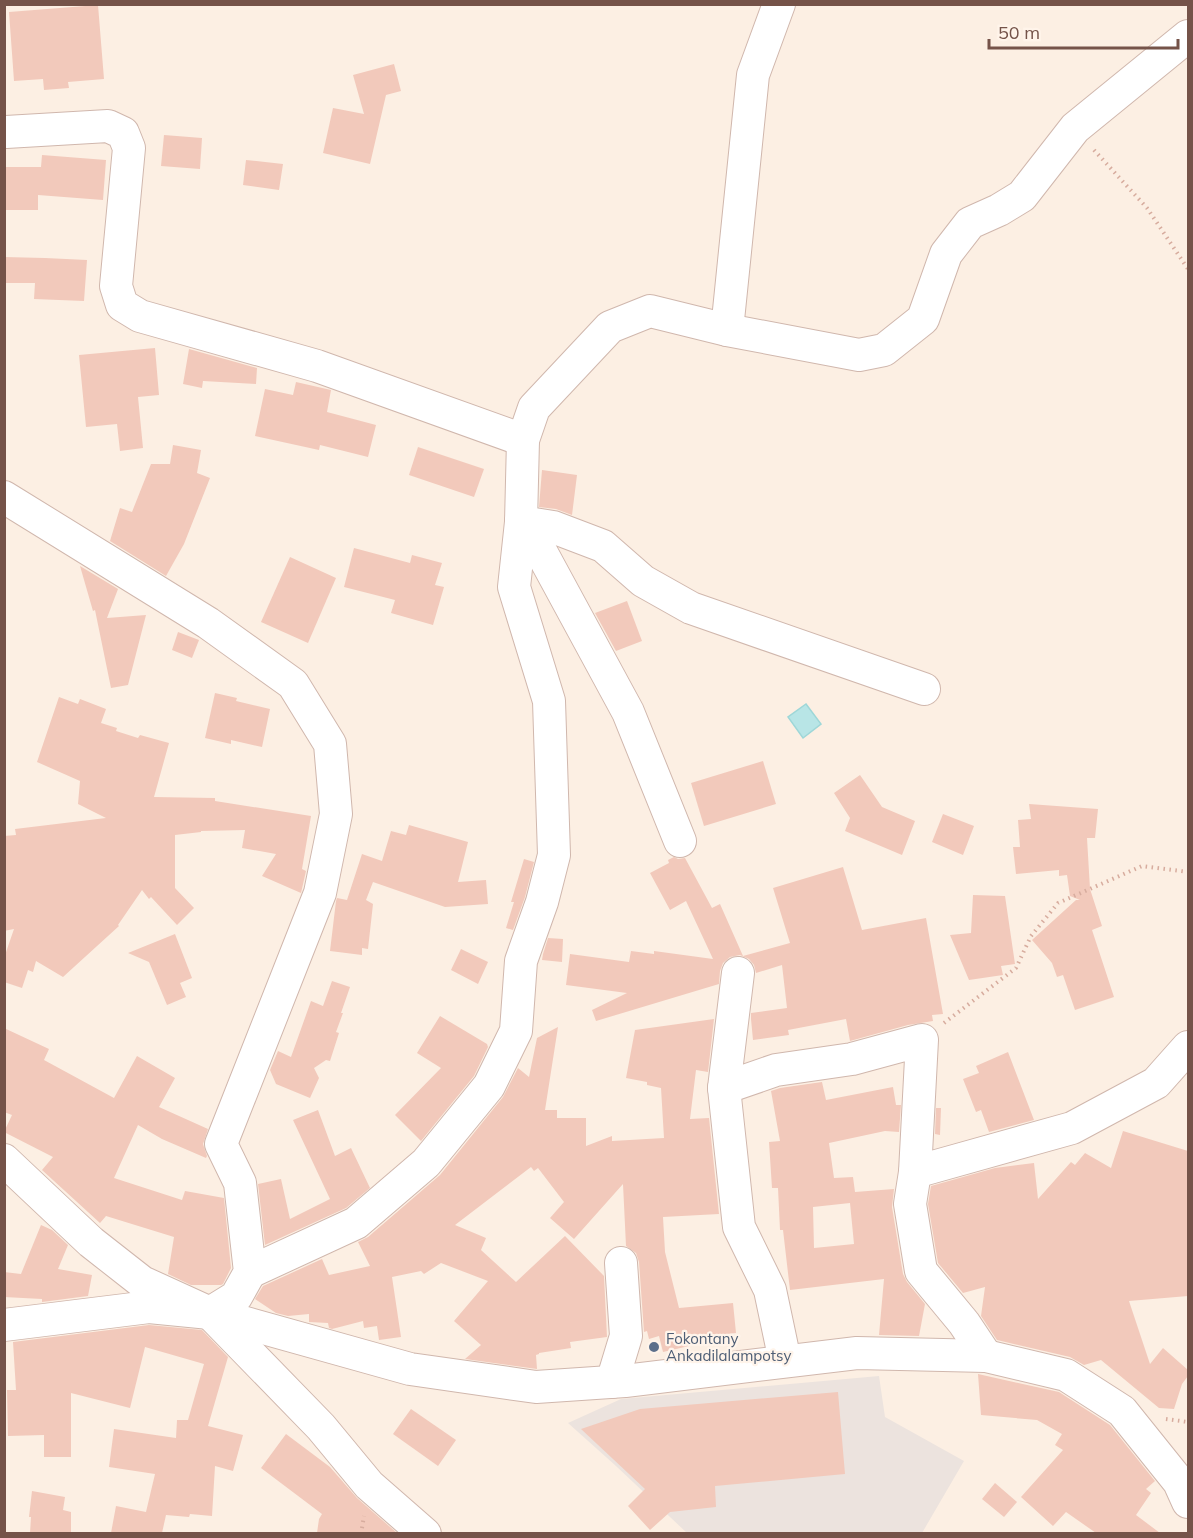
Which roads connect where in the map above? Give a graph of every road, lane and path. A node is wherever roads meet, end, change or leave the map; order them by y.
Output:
1 (779, 4) edge
2 (1188, 36) edge
3 (1075, 128) junction
4 (6, 132) edge
5 (1188, 269) edge
6 (727, 330) junction
7 (523, 440) junction
8 (4, 497) edge
9 (522, 522) junction
10 (924, 689) dead end
11 (680, 841) dead end
12 (1188, 872) edge
13 (738, 973) dead end
14 (922, 1040) junction
15 (1188, 1047) edge
16 (724, 1088) junction
17 (4, 1160) edge
18 (915, 1172) junction
19 (621, 1263) dead end
20 (250, 1272) junction
21 (210, 1313) junction
22 (4, 1325) edge
23 (986, 1356) junction
24 (785, 1361) junction
25 (612, 1382) junction
26 (1188, 1502) edge
27 (424, 1533) edge

1 - 6 street
2 - 3 street
3 - 5 path
3 - 6 street
4 - 7 street
6 - 7 street
7 - 9 street
8 - 20 street
9 - 10 street
9 - 11 street
9 - 20 street
12 - 14 path
13 - 16 street
14 - 16 street
14 - 18 street
15 - 18 street
16 - 24 street
17 - 21 street
18 - 23 street
19 - 25 street
20 - 21 street
21 - 22 street
21 - 25 street
21 - 27 street
23 - 24 street
23 - 26 street
24 - 25 street

